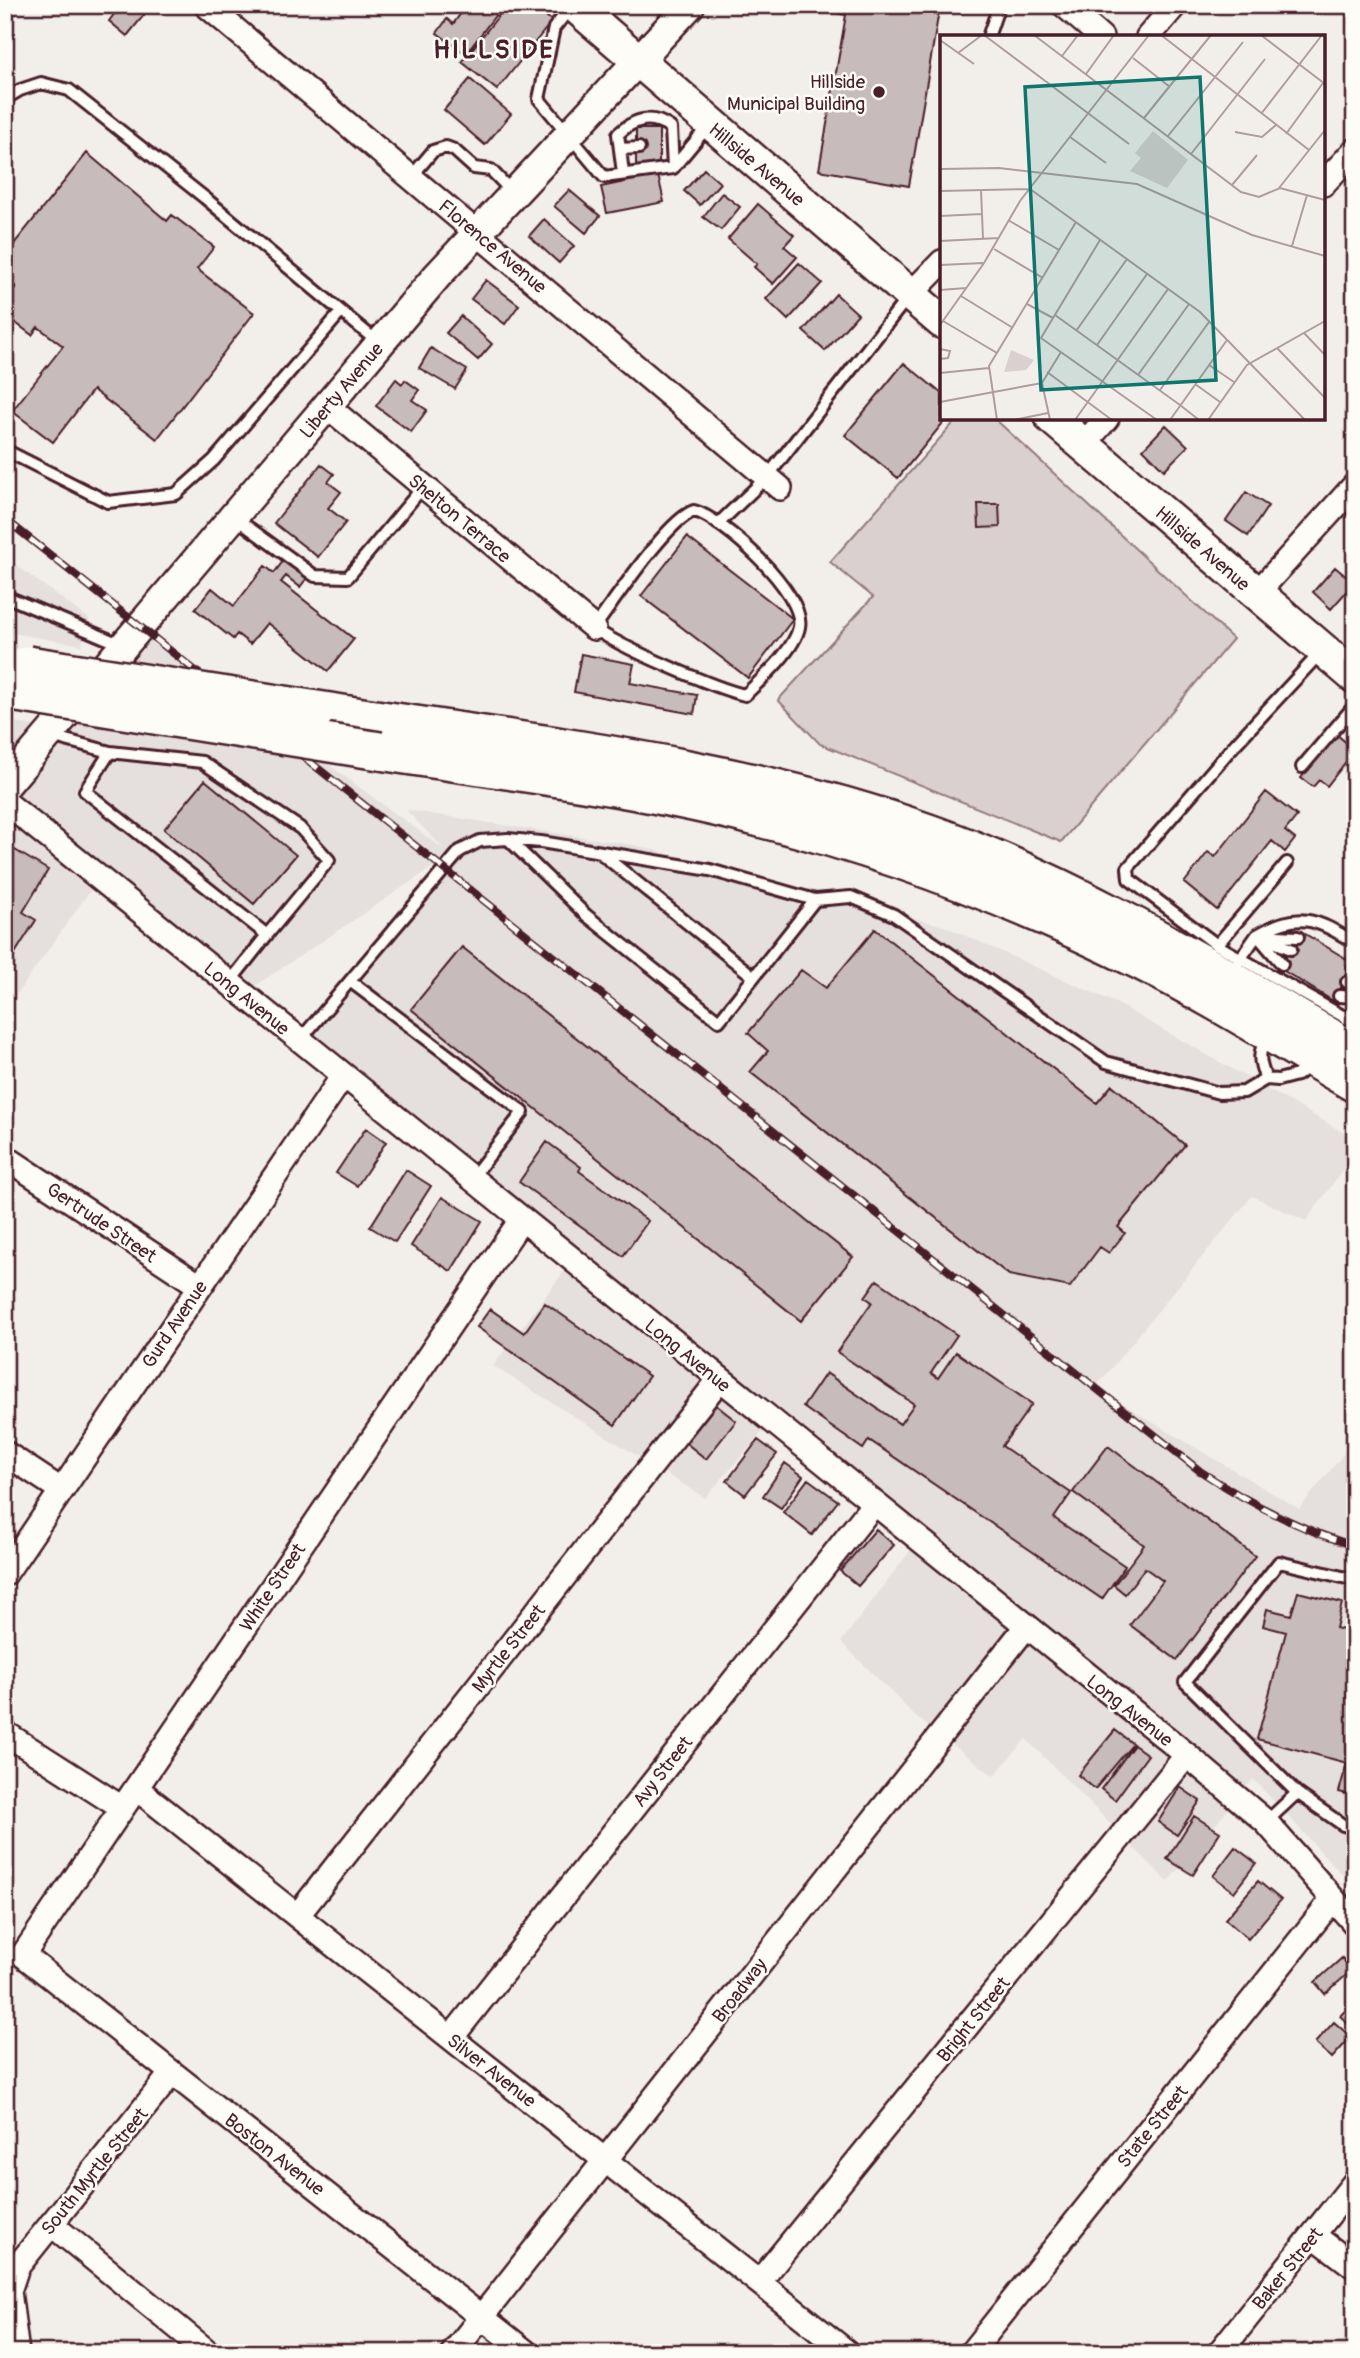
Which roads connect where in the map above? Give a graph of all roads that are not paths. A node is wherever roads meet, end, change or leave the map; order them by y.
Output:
1 (206, 5) edge
2 (573, 5) edge
3 (690, 5) edge
4 (999, 5) edge
5 (1064, 5) edge
6 (1175, 5) edge
7 (989, 35) edge
8 (1099, 35) edge
9 (1150, 35) edge
10 (639, 61) junction
11 (5, 99) edge
12 (710, 124) junction
13 (571, 134) junction
14 (639, 148) dead end
15 (620, 149) junction
16 (1355, 150) edge
17 (673, 168) junction
18 (623, 173) junction
19 (411, 177) junction
20 (1325, 182) edge
21 (515, 194) junction
22 (478, 233) junction
23 (940, 264) edge
24 (910, 295) junction
25 (341, 312) junction
26 (940, 320) edge
27 (380, 344) junction
28 (327, 406) junction
29 (1054, 420) edge
30 (1105, 420) edge
31 (1083, 445) junction
32 (5, 450) edge
33 (773, 483) junction
34 (1355, 485) edge
35 (423, 487) junction
36 (233, 517) junction
37 (718, 524) junction
38 (1257, 593) junction
39 (5, 596) edge
40 (594, 628) junction
41 (124, 646) junction
42 (1322, 650) junction
43 (13, 673) edge
44 (1355, 677) edge
45 (1355, 705) edge
46 (49, 735) junction
47 (110, 752) junction
48 (1302, 767) dead end
49 (5, 786) edge
50 (5, 802) edge
51 (509, 839) junction
52 (603, 855) junction
53 (1287, 863) dead end
54 (815, 900) junction
55 (1140, 911) junction
56 (267, 935) junction
57 (1257, 935) junction
58 (1298, 937) dead end
59 (1355, 943) edge
60 (1291, 949) dead end
61 (1228, 960) junction
62 (1282, 964) dead end
63 (754, 977) junction
64 (350, 981) junction
65 (229, 983) junction
66 (1339, 996) dead end
67 (1355, 997) edge
68 (1355, 1023) edge
69 (1270, 1034) junction
70 (300, 1040) junction
71 (1355, 1052) edge
72 (1315, 1060) junction
73 (343, 1076) junction
74 (1266, 1079) junction
75 (1355, 1083) edge
76 (5, 1157) edge
77 (471, 1179) junction
78 (521, 1220) junction
79 (200, 1286) junction
80 (719, 1380) junction
81 (5, 1453) edge
82 (61, 1490) junction
83 (873, 1505) junction
84 (5, 1574) edge
85 (1355, 1580) edge
86 (1025, 1628) junction
87 (5, 1733) edge
88 (1187, 1755) junction
89 (135, 1788) junction
90 (1297, 1793) junction
91 (122, 1808) junction
92 (1266, 1822) junction
93 (1355, 1828) edge
94 (1333, 1899) junction
95 (297, 1916) junction
96 (1355, 1924) edge
97 (23, 1955) joint
98 (451, 2038) junction
99 (172, 2073) junction
100 (605, 2160) junction
101 (1355, 2182) edge
102 (51, 2224) junction
103 (1313, 2235) junction
104 (1355, 2267) edge
105 (759, 2282) junction
106 (8, 2311) edge
107 (481, 2317) junction
108 (17, 2353) edge
109 (208, 2353) edge
110 (453, 2353) edge
111 (527, 2353) edge
112 (848, 2353) edge
113 (971, 2353) edge
114 (1219, 2353) edge

1 - 19 street, Florence Avenue
2 - 10 main road, Hillside Avenue
2 - 13 lane
3 - 10 street, Liberty Avenue
4 - 7 lane
5 - 8 street
6 - 9 street
10 - 12 main road, Hillside Avenue
10 - 13 street, Liberty Avenue
11 - 25 lane
12 - 17 lane
12 - 24 main road, Hillside Avenue
13 - 18 lane
13 - 21 street, Liberty Avenue
14 - 15 lane
15 - 17 lane
15 - 18 lane
16 - 20 street
17 - 18 lane
19 - 21 lane
19 - 22 street, Florence Avenue
21 - 22 street, Liberty Avenue
22 - 27 street, Liberty Avenue
22 - 33 street, Florence Avenue
23 - 24 street
24 - 26 main road, Hillside Avenue
24 - 33 lane
25 - 27 lane
25 - 32 lane
27 - 28 street, Liberty Avenue
28 - 35 street, Shelton Terrace
28 - 36 street, Liberty Avenue
29 - 31 main road, Hillside Avenue
30 - 31 street
31 - 38 main road, Hillside Avenue
33 - 37 lane
34 - 38 street
35 - 36 lane
35 - 40 street, Shelton Terrace
36 - 41 street, Liberty Avenue
37 - 40 lane
37 - 40 lane
38 - 42 main road, Hillside Avenue
39 - 41 lane
41 - 46 street, Liberty Avenue
42 - 44 main road, Hillside Avenue
42 - 55 lane
43 - 55 highway, bridge
43 - 69 highway, bridge
45 - 48 lane
46 - 47 lane
46 - 49 street, Liberty Avenue
47 - 56 lane
47 - 56 lane
50 - 65 street, Long Avenue
51 - 52 lane
51 - 63 lane
51 - 64 lane
52 - 54 lane
52 - 63 lane
53 - 61 lane
54 - 63 lane
54 - 74 lane
55 - 61 highway
56 - 65 lane
57 - 58 lane
57 - 59 lane
57 - 60 lane
57 - 61 lane
57 - 62 lane
61 - 68 lane
61 - 71 highway
64 - 70 lane
64 - 77 lane
65 - 70 street, Long Avenue
66 - 67 lane
69 - 72 highway
69 - 74 lane
70 - 73 street, Long Avenue
72 - 74 lane
72 - 75 highway
73 - 77 street, Long Avenue
73 - 79 street, Gurd Avenue
76 - 79 street, Gertrude Street
77 - 78 street, Long Avenue
78 - 80 street, Long Avenue
78 - 89 street, White Street
79 - 82 street, Gurd Avenue
80 - 83 street, Long Avenue
80 - 95 street, Myrtle Street
81 - 82 street
82 - 84 street, Gurd Avenue
83 - 86 street, Long Avenue
83 - 98 street, Avy Street
85 - 90 lane
86 - 88 street, Long Avenue
86 - 100 street, Broadway
87 - 91 street
88 - 92 street, Long Avenue
88 - 105 street, Bright Street
89 - 91 street, White Street
89 - 95 street, Silver Avenue
90 - 92 lane
90 - 93 lane
91 - 97 street, White Street
92 - 94 street, Long Avenue
94 - 96 street, Long Avenue
94 - 113 street, State Street
95 - 98 street, Silver Avenue
97 - 99 street, Boston Avenue
98 - 100 street, Silver Avenue
99 - 102 street, South Myrtle Street
99 - 107 street, Boston Avenue
100 - 105 street, Silver Avenue
100 - 107 street, Broadway
101 - 103 street, Baker Street
102 - 106 street, South Myrtle Street
102 - 109 street
103 - 104 street
103 - 114 street, Baker Street
105 - 112 street, Silver Avenue
106 - 108 street, South Myrtle Street
107 - 110 street, Broadway
107 - 111 street, Boston Avenue

